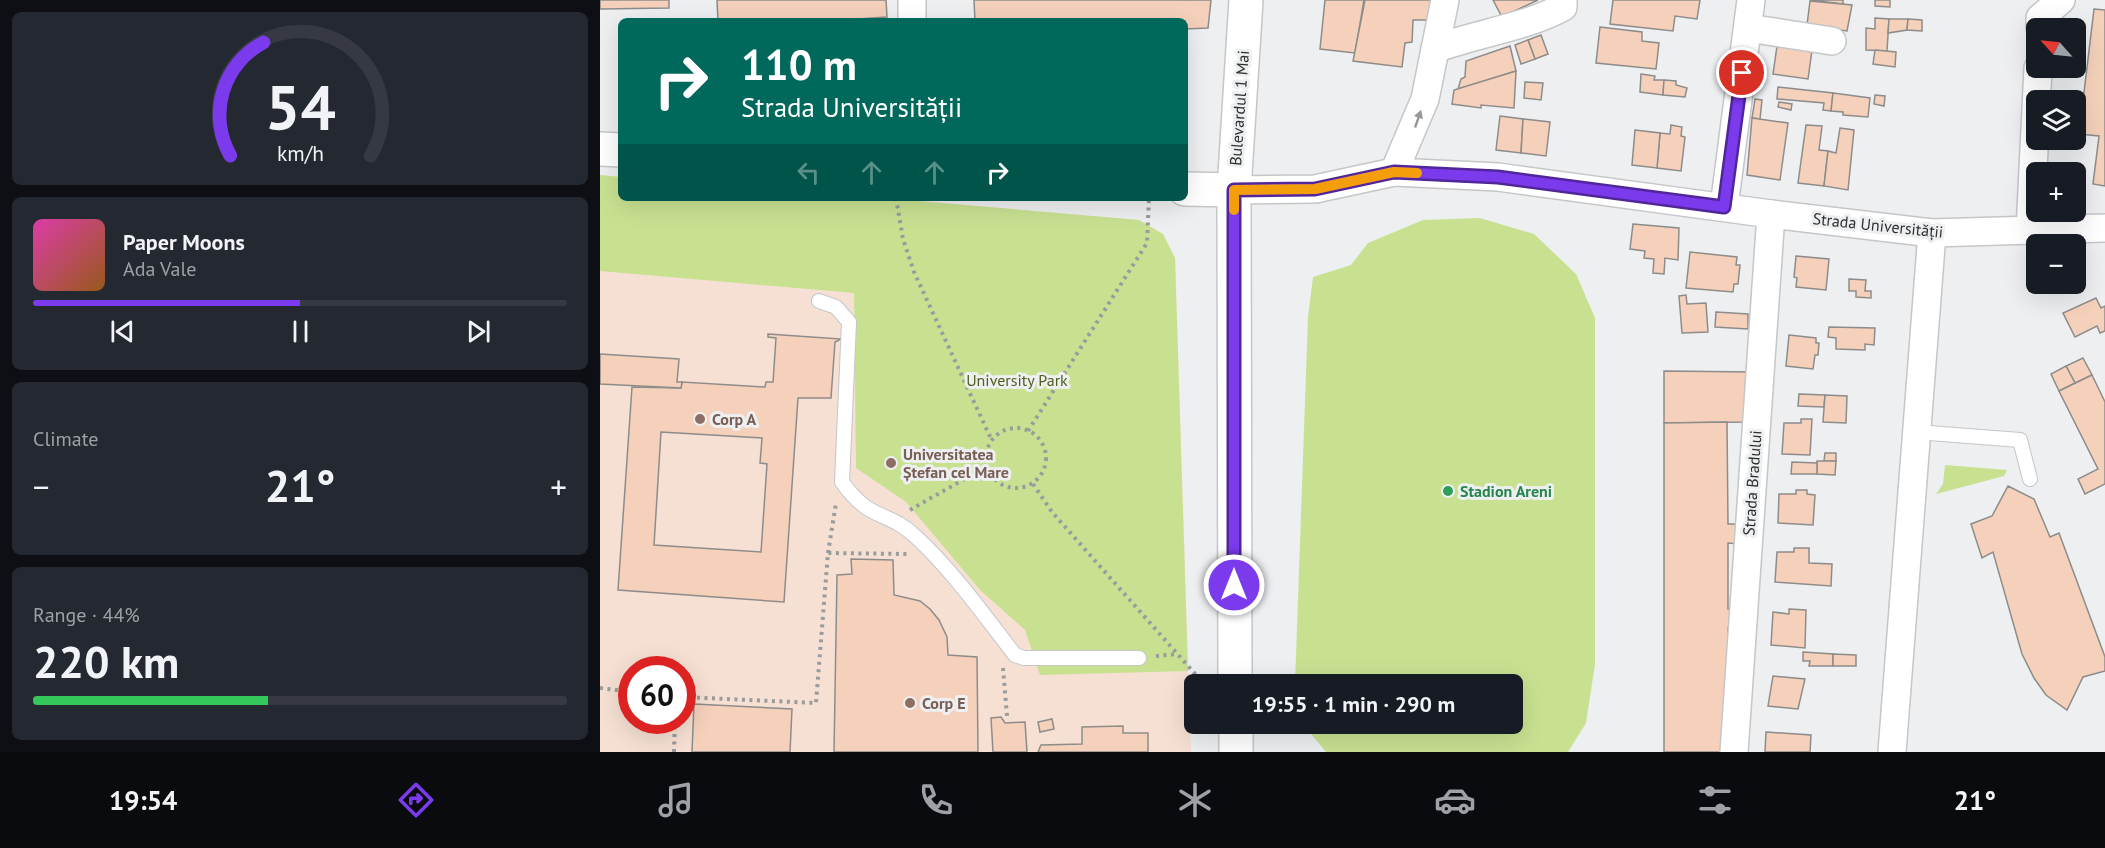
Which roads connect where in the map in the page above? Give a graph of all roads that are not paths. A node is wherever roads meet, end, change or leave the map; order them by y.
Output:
1 (912, 0) edge
2 (1246, 0) edge
3 (1445, 0) edge
4 (1563, 0) edge
5 (1751, 0) edge
6 (2061, 0) edge
7 (912, 18) edge
8 (2040, 18) edge
9 (1748, 28) junction
10 (1832, 41) dead end
11 (1435, 49) junction
12 (2038, 78) edge
13 (600, 149) edge
14 (618, 150) edge
15 (1394, 172) junction
16 (1188, 189) edge
17 (1234, 190) junction
18 (1724, 207) junction
19 (1771, 214) junction
20 (2105, 228) edge
21 (2030, 231) junction
22 (1932, 233) junction
23 (819, 301) dead end
24 (1917, 432) junction
25 (2030, 479) dead end
26 (1139, 658) road end
27 (1235, 674) edge
28 (1236, 734) edge
29 (1236, 752) edge
30 (1734, 752) edge
31 (1892, 752) edge

1 - 7 street
2 - 17 main road, Bulevardul 1 Mai
3 - 11 street
4 - 11 street
5 - 9 street
6 - 8 street
9 - 10 street
9 - 18 street
15 -> 11 street
12 - 21 street
13 - 14 main road
15 - 17 street, Strada Universității
15 - 18 street, Strada Universității
16 - 17 main road, Strada Universității
17 - 27 main road, Bulevardul 1 Mai
18 - 19 street, Strada Universității
19 - 22 street, Strada Universității
19 - 30 street, Strada Bradului
20 - 21 street, Strada Universității
21 - 22 street, Strada Universității
22 - 24 street
23 - 26 lane
24 - 25 lane
24 - 31 street
28 - 29 main road

